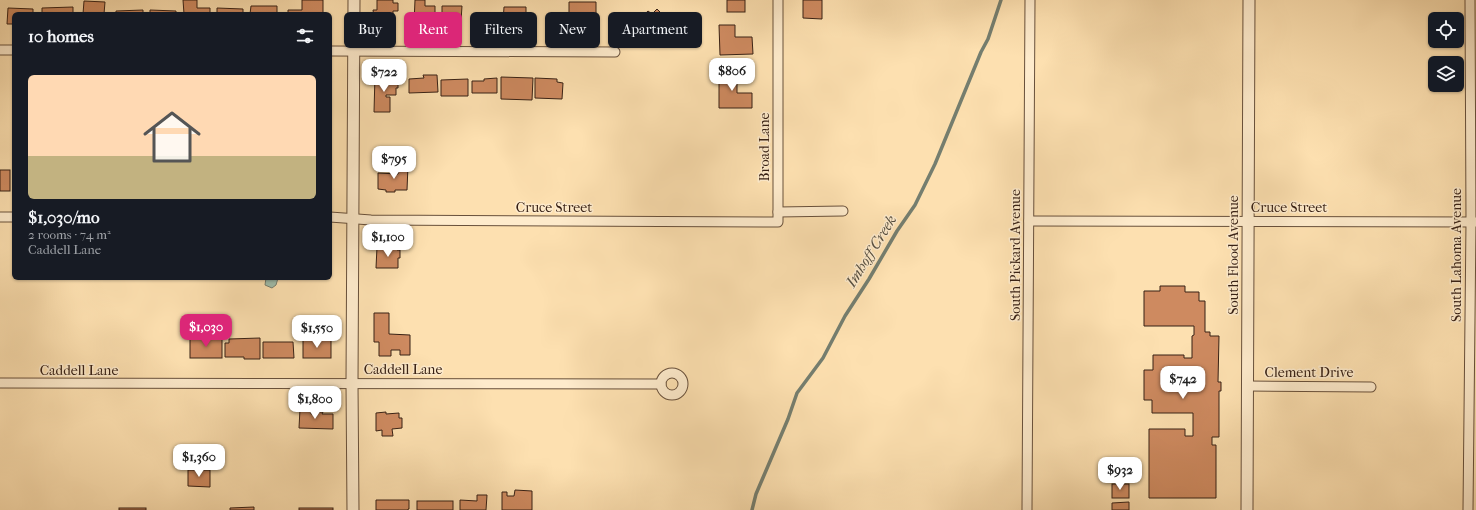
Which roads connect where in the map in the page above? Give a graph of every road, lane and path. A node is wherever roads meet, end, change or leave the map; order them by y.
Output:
1 (354, 0) edge
2 (778, 0) edge
3 (1030, 0) edge
4 (1249, 0) edge
5 (1470, 0) edge
6 (0, 50) edge
7 (12, 50) edge
8 (332, 51) edge
9 (354, 51) junction
10 (615, 52) dead end
11 (843, 211) dead end
12 (0, 217) edge
13 (12, 217) edge
14 (332, 217) edge
15 (778, 217) junction
16 (353, 219) junction
17 (1029, 221) junction
18 (1248, 221) junction
19 (1473, 222) edge
20 (0, 383) edge
21 (352, 384) junction
22 (661, 384) dead end
23 (1248, 386) junction
24 (1371, 387) dead end
25 (353, 510) edge
26 (1027, 510) edge
27 (1247, 510) edge
28 (1468, 510) edge

1 - 9 street
2 - 15 street, Broad Lane
3 - 17 street, South Pickard Avenue
4 - 18 street, South Flood Avenue
5 - 19 street, South Lahoma Avenue
6 - 7 street
8 - 9 street
9 - 10 street
9 - 16 street
11 - 15 street, Cruce Street
12 - 13 street
14 - 16 street, Cruce Street
15 - 16 street, Cruce Street
16 - 21 street
17 - 18 street, Cruce Street
17 - 26 street, South Pickard Avenue
18 - 19 street, Cruce Street
18 - 23 street, South Flood Avenue
19 - 28 street, South Lahoma Avenue
20 - 21 street, Caddell Lane
21 - 22 street, Caddell Lane
21 - 25 street
23 - 24 street, Clement Drive
23 - 27 street, South Flood Avenue

